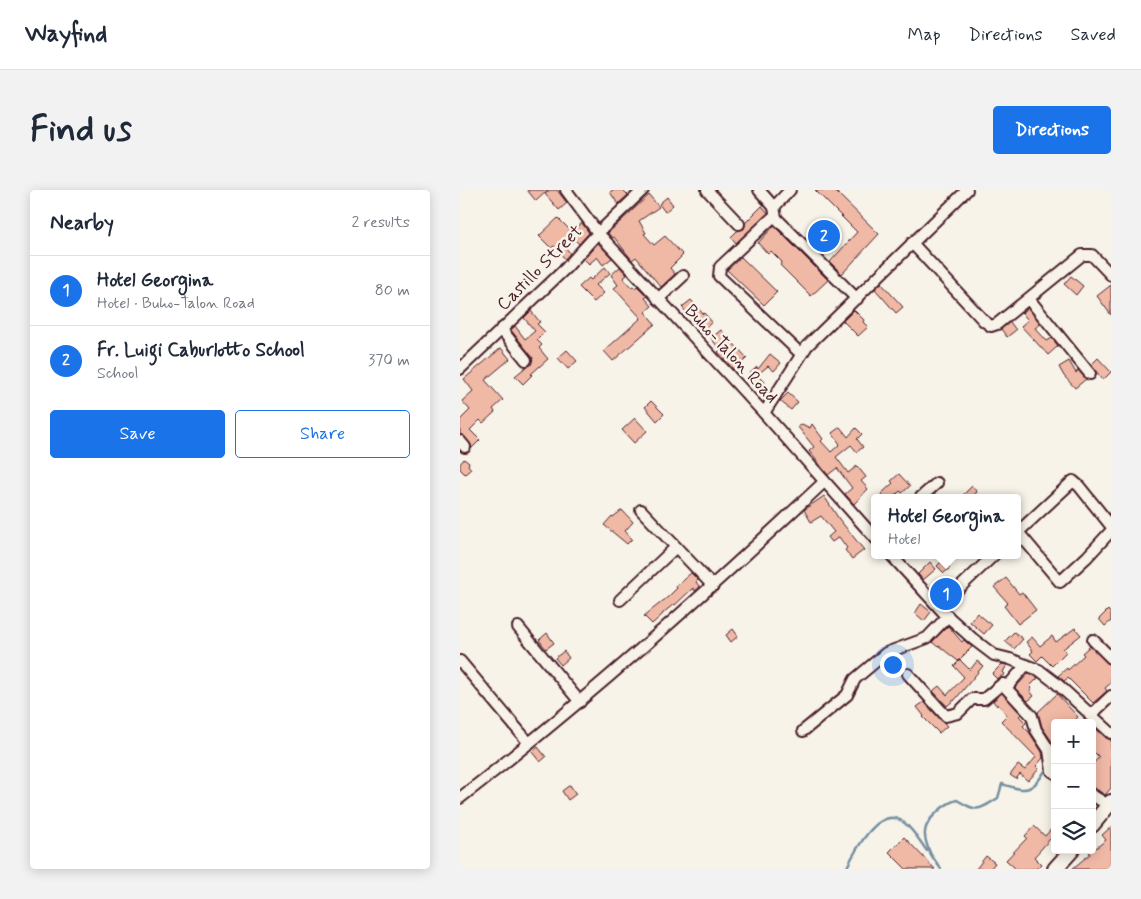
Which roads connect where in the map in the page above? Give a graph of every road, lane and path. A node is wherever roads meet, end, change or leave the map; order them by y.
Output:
1 (566, 190) edge
2 (642, 190) edge
3 (707, 190) edge
4 (759, 190) edge
5 (790, 190) edge
6 (967, 190) edge
7 (775, 213) junction
8 (739, 224) dead end
9 (598, 233) junction
10 (912, 243) junction
11 (1111, 274) edge
12 (683, 276) dead end
13 (658, 298) junction
14 (856, 298) junction
15 (1029, 299) junction
16 (501, 329) junction
17 (801, 354) junction
18 (526, 360) dead end
19 (460, 369) edge
20 (1090, 374) dead end
21 (764, 413) junction
22 (824, 482) junction
23 (937, 483) dead end
24 (925, 494) edge
25 (641, 510) dead end
26 (1111, 526) edge
27 (1021, 529) edge
28 (1111, 531) edge
29 (871, 534) edge
30 (1021, 536) edge
31 (676, 547) junction
32 (895, 559) edge
33 (990, 559) edge
34 (713, 586) junction
35 (620, 600) dead end
36 (939, 607) junction
37 (948, 616) junction
38 (518, 627) dead end
39 (1093, 640) dead end
40 (1111, 658) edge
41 (460, 661) edge
42 (1026, 664) junction
43 (908, 674) dead end
44 (1008, 684) junction
45 (1111, 696) edge
46 (580, 702) junction
47 (1090, 716) junction
48 (804, 731) dead end
49 (1111, 733) edge
50 (529, 743) junction
51 (1051, 764) edge
52 (460, 798) edge
53 (1096, 798) edge
54 (1110, 807) edge
55 (1096, 821) edge
56 (1096, 826) edge
57 (1068, 854) edge
58 (1055, 869) edge

1 - 9 street, Buho-Talon Road
2 - 9 street, Castillo Street
3 - 8 street
4 - 7 street
5 - 7 street
6 - 10 street
7 - 14 street
7 - 17 street
9 - 13 street, Buho-Talon Road
9 - 16 street, Castillo Street
10 - 14 street
10 - 15 street
11 - 15 street
12 - 13 street
13 - 21 street, Buho-Talon Road
14 - 17 street
15 - 20 street
16 - 18 street
16 - 19 street, Castillo Street
17 - 21 street
21 - 22 street, Buho-Talon Road
22 - 29 street, Buho-Talon Road
22 - 34 street
23 - 24 street
25 - 31 street
26 - 27 street
28 - 30 street
31 - 34 street
31 - 35 street
32 - 36 street
33 - 36 street
34 - 46 street
36 - 37 street
37 - 42 street
37 - 48 street
38 - 46 street
39 - 40 street
41 - 50 street
42 - 44 street
42 - 47 street
43 - 44 street
44 - 51 street
45 - 47 street
46 - 50 street
47 - 49 street
50 - 52 street
53 - 54 street
54 - 55 main road
54 - 56 main road
57 - 58 main road

